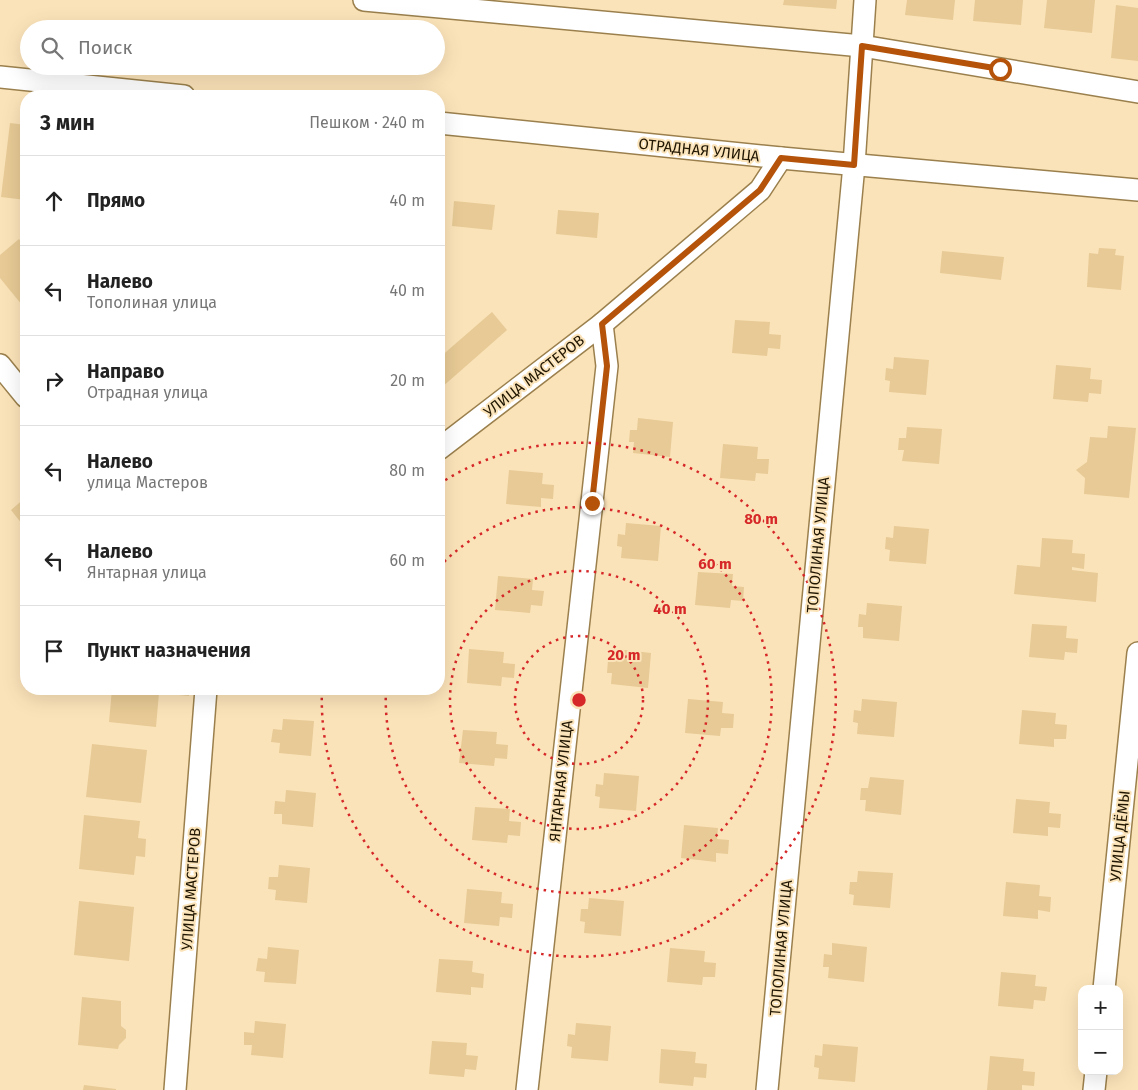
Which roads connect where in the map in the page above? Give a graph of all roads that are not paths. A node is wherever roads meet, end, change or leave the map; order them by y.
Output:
1 (364, 0) edge
2 (865, 0) edge
3 (414, 2) edge
4 (862, 46) junction
5 (0, 77) edge
6 (126, 90) edge
7 (1138, 92) edge
8 (445, 124) edge
9 (781, 158) junction
10 (854, 165) junction
11 (1138, 190) edge
12 (602, 324) junction
13 (0, 365) edge
14 (20, 390) edge
15 (445, 444) edge
16 (1138, 653) edge
17 (206, 695) edge
18 (1104, 985) edge
19 (1096, 1075) edge
20 (768, 1082) edge
21 (176, 1090) edge
22 (527, 1090) edge
23 (751, 1090) edge
24 (1094, 1090) edge

1 - 3 street
2 - 4 street, ТОПОЛИНАЯ УЛИЦА
3 - 4 street
4 - 7 street
4 - 10 street, ТОПОЛИНАЯ УЛИЦА
5 - 6 street
8 - 9 street, ОТРАДНАЯ УЛИЦА
9 - 10 street, ОТРАДНАЯ УЛИЦА
9 - 12 street, УЛИЦА МАСТЕРОВ
10 - 11 street, ОТРАДНАЯ УЛИЦА
10 - 20 street, ТОПОЛИНАЯ УЛИЦА
12 - 15 street, УЛИЦА МАСТЕРОВ
12 - 22 street, ЯНТАРНАЯ УЛИЦА
13 - 14 street
16 - 18 street, УЛИЦА ДЁМЫ
17 - 21 street, УЛИЦА МАСТЕРОВ
19 - 24 street
20 - 23 street

